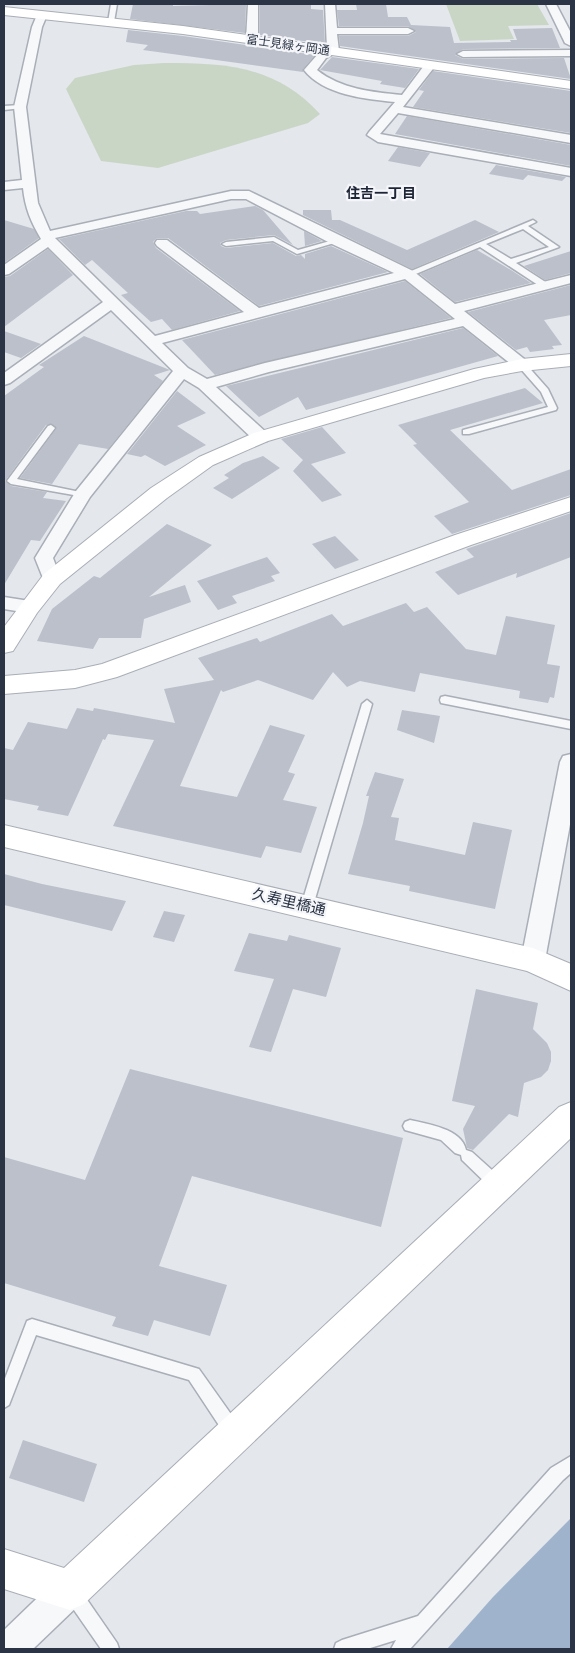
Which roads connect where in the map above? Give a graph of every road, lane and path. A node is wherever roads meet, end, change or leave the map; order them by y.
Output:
1 (64, 4) edge
2 (114, 4) edge
3 (253, 4) edge
4 (330, 4) edge
5 (551, 4) edge
6 (4, 11) edge
7 (42, 15) junction
8 (58, 16) junction
9 (111, 22) junction
10 (332, 31) junction
11 (408, 31) dead end
12 (252, 40) junction
13 (571, 43) edge
14 (333, 51) junction
15 (571, 53) edge
16 (463, 54) dead end
17 (430, 64) junction
18 (571, 85) edge
19 (405, 99) junction
20 (20, 107) junction
21 (4, 108) edge
22 (395, 110) junction
23 (571, 139) edge
24 (571, 172) edge
25 (30, 183) junction
26 (4, 186) edge
27 (533, 222) dead end
28 (523, 226) junction
29 (47, 238) junction
30 (337, 241) junction
31 (162, 243) dead end
32 (226, 244) dead end
33 (480, 244) junction
34 (510, 262) junction
35 (4, 271) edge
36 (408, 274) junction
37 (571, 279) edge
38 (544, 285) junction
39 (112, 302) junction
40 (453, 309) junction
41 (255, 313) junction
42 (468, 320) junction
43 (152, 340) junction
44 (571, 360) edge
45 (522, 366) junction
46 (182, 371) junction
47 (4, 380) edge
48 (204, 385) junction
49 (51, 428) dead end
50 (466, 432) dead end
51 (261, 437) junction
52 (82, 495) junction
53 (571, 504) edge
54 (52, 579) junction
55 (4, 603) edge
56 (28, 607) junction
57 (4, 645) edge
58 (4, 685) edge
59 (444, 700) dead end
60 (367, 704) dead end
61 (571, 724) edge
62 (571, 762) edge
63 (569, 788) edge
64 (4, 836) edge
65 (308, 906) junction
66 (533, 960) junction
67 (571, 978) edge
68 (571, 1117) edge
69 (410, 1126) dead end
70 (498, 1186) junction
71 (4, 1400) edge
72 (236, 1434) junction
73 (571, 1464) edge
74 (4, 1568) edge
75 (70, 1590) junction
76 (422, 1623) junction
77 (9, 1649) edge
78 (111, 1649) edge
79 (342, 1649) edge
80 (399, 1649) edge

1 - 8 street
2 - 9 lane
3 - 12 street
4 - 10 street
5 - 13 street
6 - 7 street, 富士見緑ヶ岡通
7 - 8 street, 富士見緑ヶ岡通
7 - 20 street
8 - 9 street, 富士見緑ヶ岡通
9 - 12 street, 富士見緑ヶ岡通
10 - 11 street
10 - 14 street
12 - 14 street, 富士見緑ヶ岡通
14 - 17 street, 富士見緑ヶ岡通
14 - 19 street
15 - 16 street
17 - 18 street, 富士見緑ヶ岡通
17 - 19 street
19 - 22 street
20 - 21 lane
20 - 25 street
22 - 23 street
22 - 24 street
25 - 26 street
25 - 29 street
27 - 28 lane
28 - 33 lane
28 - 34 lane
29 - 30 street
29 - 35 street
29 - 39 street
30 - 32 lane
30 - 36 street
31 - 41 street
33 - 34 lane
33 - 36 lane
34 - 38 lane
36 - 40 street
36 - 41 street
37 - 38 street
38 - 40 street
39 - 43 street
39 - 47 street
40 - 42 street
41 - 43 street
42 - 45 street
42 - 48 street
43 - 46 street
44 - 45 street
45 - 50 lane
45 - 51 street
46 - 48 street
46 - 52 street
48 - 51 street
49 - 52 lane
51 - 54 street
52 - 54 street
53 - 58 street
54 - 56 street
55 - 56 street
56 - 57 street
59 - 61 lane
60 - 65 lane
62 - 63 street
63 - 66 street
64 - 65 street, 久寿里橋通
65 - 66 street, 久寿里橋通
66 - 67 street, 久寿里橋通
68 - 70 street
69 - 70 lane
70 - 72 street
71 - 72 lane
72 - 75 street
73 - 76 lane
74 - 75 street
75 - 77 street
75 - 78 lane
76 - 79 lane
76 - 80 lane

